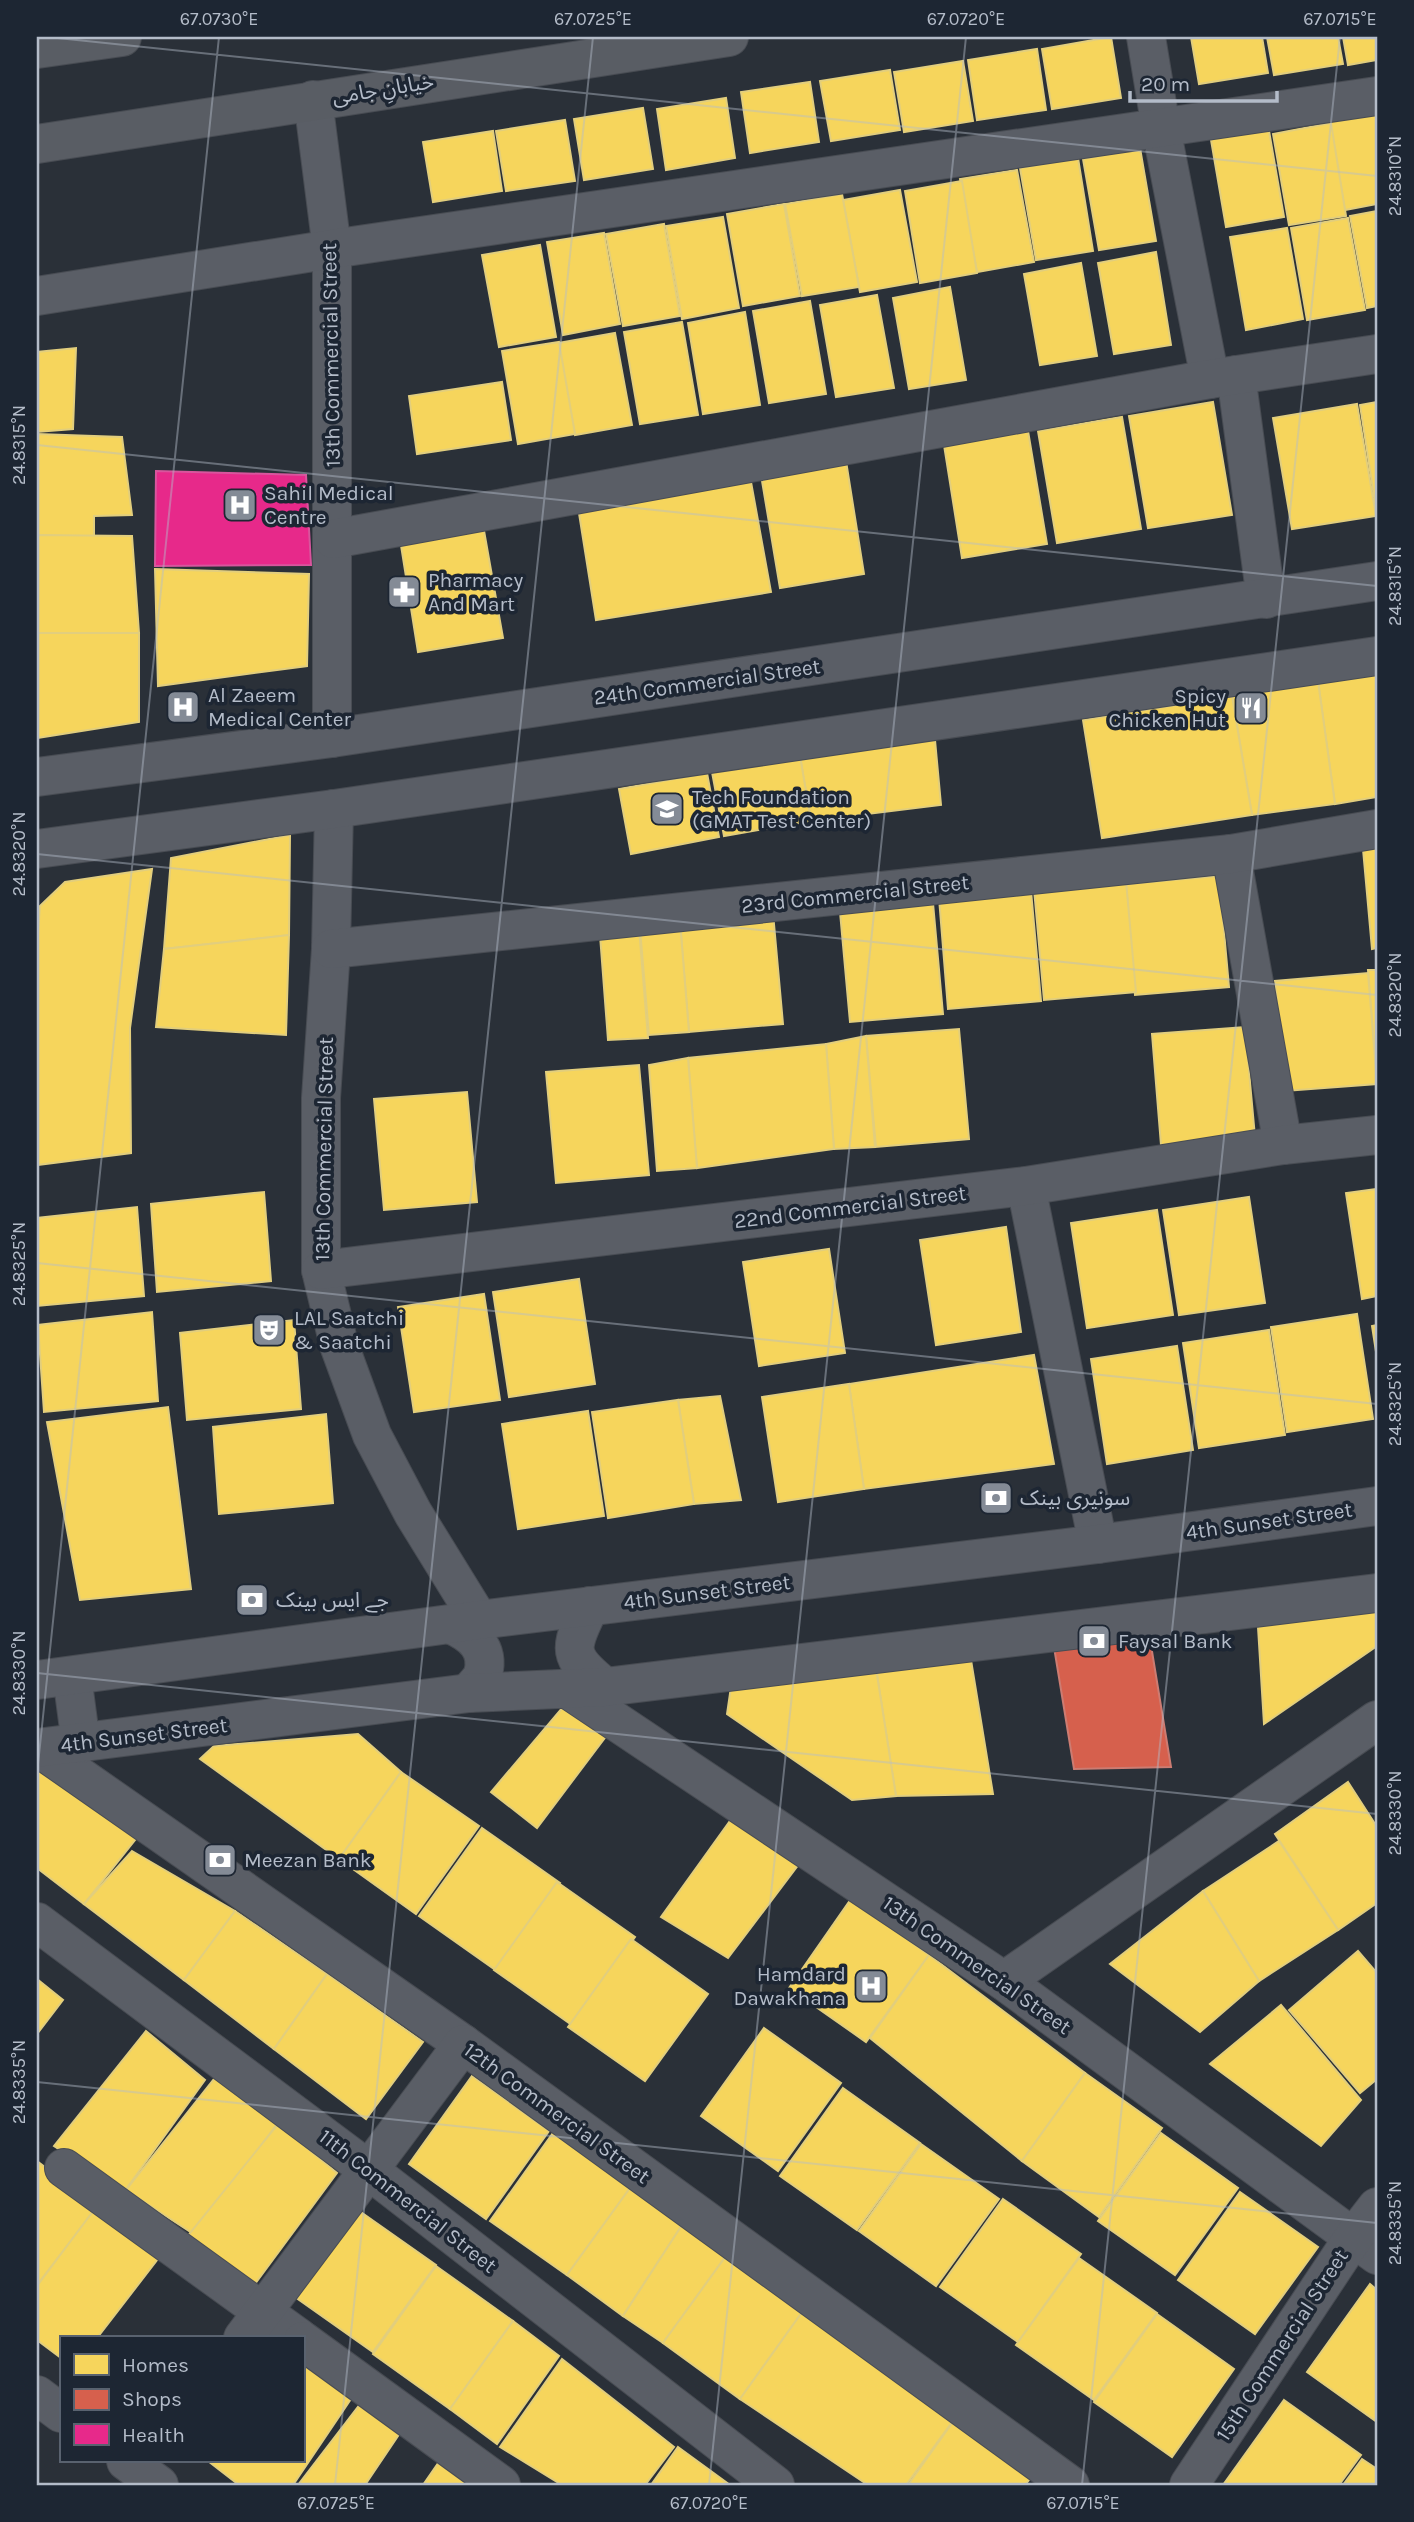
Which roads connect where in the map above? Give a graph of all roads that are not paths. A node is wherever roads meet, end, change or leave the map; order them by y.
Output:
1 (122, 37) edge
2 (729, 37) edge
3 (1146, 37) edge
4 (37, 49) edge
5 (1377, 96) edge
6 (313, 100) junction
7 (1161, 128) junction
8 (37, 144) edge
9 (332, 249) junction
10 (37, 296) edge
11 (1377, 354) edge
12 (1223, 377) junction
13 (333, 539) junction
14 (1377, 581) edge
15 (1266, 599) junction
16 (1377, 656) edge
17 (332, 738) junction
18 (37, 776) edge
19 (334, 809) junction
20 (1377, 829) edge
21 (37, 849) edge
22 (1231, 854) junction
23 (331, 949) junction
24 (1377, 1135) edge
25 (1283, 1145) junction
26 (1026, 1186) junction
27 (321, 1270) junction
28 (1377, 1506) edge
29 (1098, 1544) junction
30 (1377, 1593) edge
31 (590, 1606) junction
32 (465, 1622) junction
33 (55, 1679) edge
34 (605, 1687) junction
35 (566, 1688) junction
36 (469, 1693) junction
37 (1377, 1720) edge
38 (81, 1744) junction
39 (38, 1748) edge
40 (37, 1922) edge
41 (1004, 1981) junction
42 (463, 2044) junction
43 (64, 2168) dead end
44 (370, 2171) junction
45 (1377, 2207) edge
46 (1365, 2246) edge
47 (253, 2326) edge
48 (287, 2336) edge
49 (304, 2342) edge
50 (37, 2395) edge
51 (60, 2412) edge
52 (501, 2485) edge
53 (775, 2485) edge
54 (1070, 2485) edge
55 (1189, 2485) edge

1 - 4 main road
2 - 6 main road, خیابانِ جامی
3 - 7 street
5 - 7 street
6 - 8 main road, خیابانِ جامی
6 - 9 street, 13th Commercial Street
7 - 9 street
7 - 12 street
9 - 10 street
9 - 13 street, 13th Commercial Street
11 - 12 street
12 - 13 street
12 - 15 street
13 - 17 street, 13th Commercial Street
14 - 15 street, 24th Commercial Street
15 - 17 street, 24th Commercial Street
16 - 19 street
17 - 18 street, 24th Commercial Street
19 - 21 street
19 - 23 street, 13th Commercial Street
20 - 22 street, 23rd Commercial Street
22 - 23 street, 23rd Commercial Street
22 - 25 street
23 - 27 street, 13th Commercial Street
24 - 25 street, 22nd Commercial Street
25 - 26 street, 22nd Commercial Street
26 - 27 street, 22nd Commercial Street
26 - 29 street
27 - 32 street, 13th Commercial Street
28 - 29 street, 4th Sunset Street
29 - 31 street, 4th Sunset Street
30 - 34 street, 4th Sunset Street
31 - 32 street, 4th Sunset Street
31 - 34 street
32 - 33 street, 4th Sunset Street
32 - 36 street
33 - 38 street
34 - 35 street, 4th Sunset Street
35 - 36 street, 4th Sunset Street
35 - 41 street, 13th Commercial Street
36 - 38 street, 4th Sunset Street
37 - 41 street
38 - 39 street, 4th Sunset Street
39 - 42 street, 12th Commercial Street
40 - 44 street, 11th Commercial Street
41 - 46 street, 13th Commercial Street
42 - 44 street
42 - 54 street, 12th Commercial Street
43 - 47 street
44 - 47 street
44 - 53 street, 11th Commercial Street
45 - 46 street, 15th Commercial Street
46 - 55 street, 15th Commercial Street
47 - 48 street
49 - 52 street
50 - 51 street

